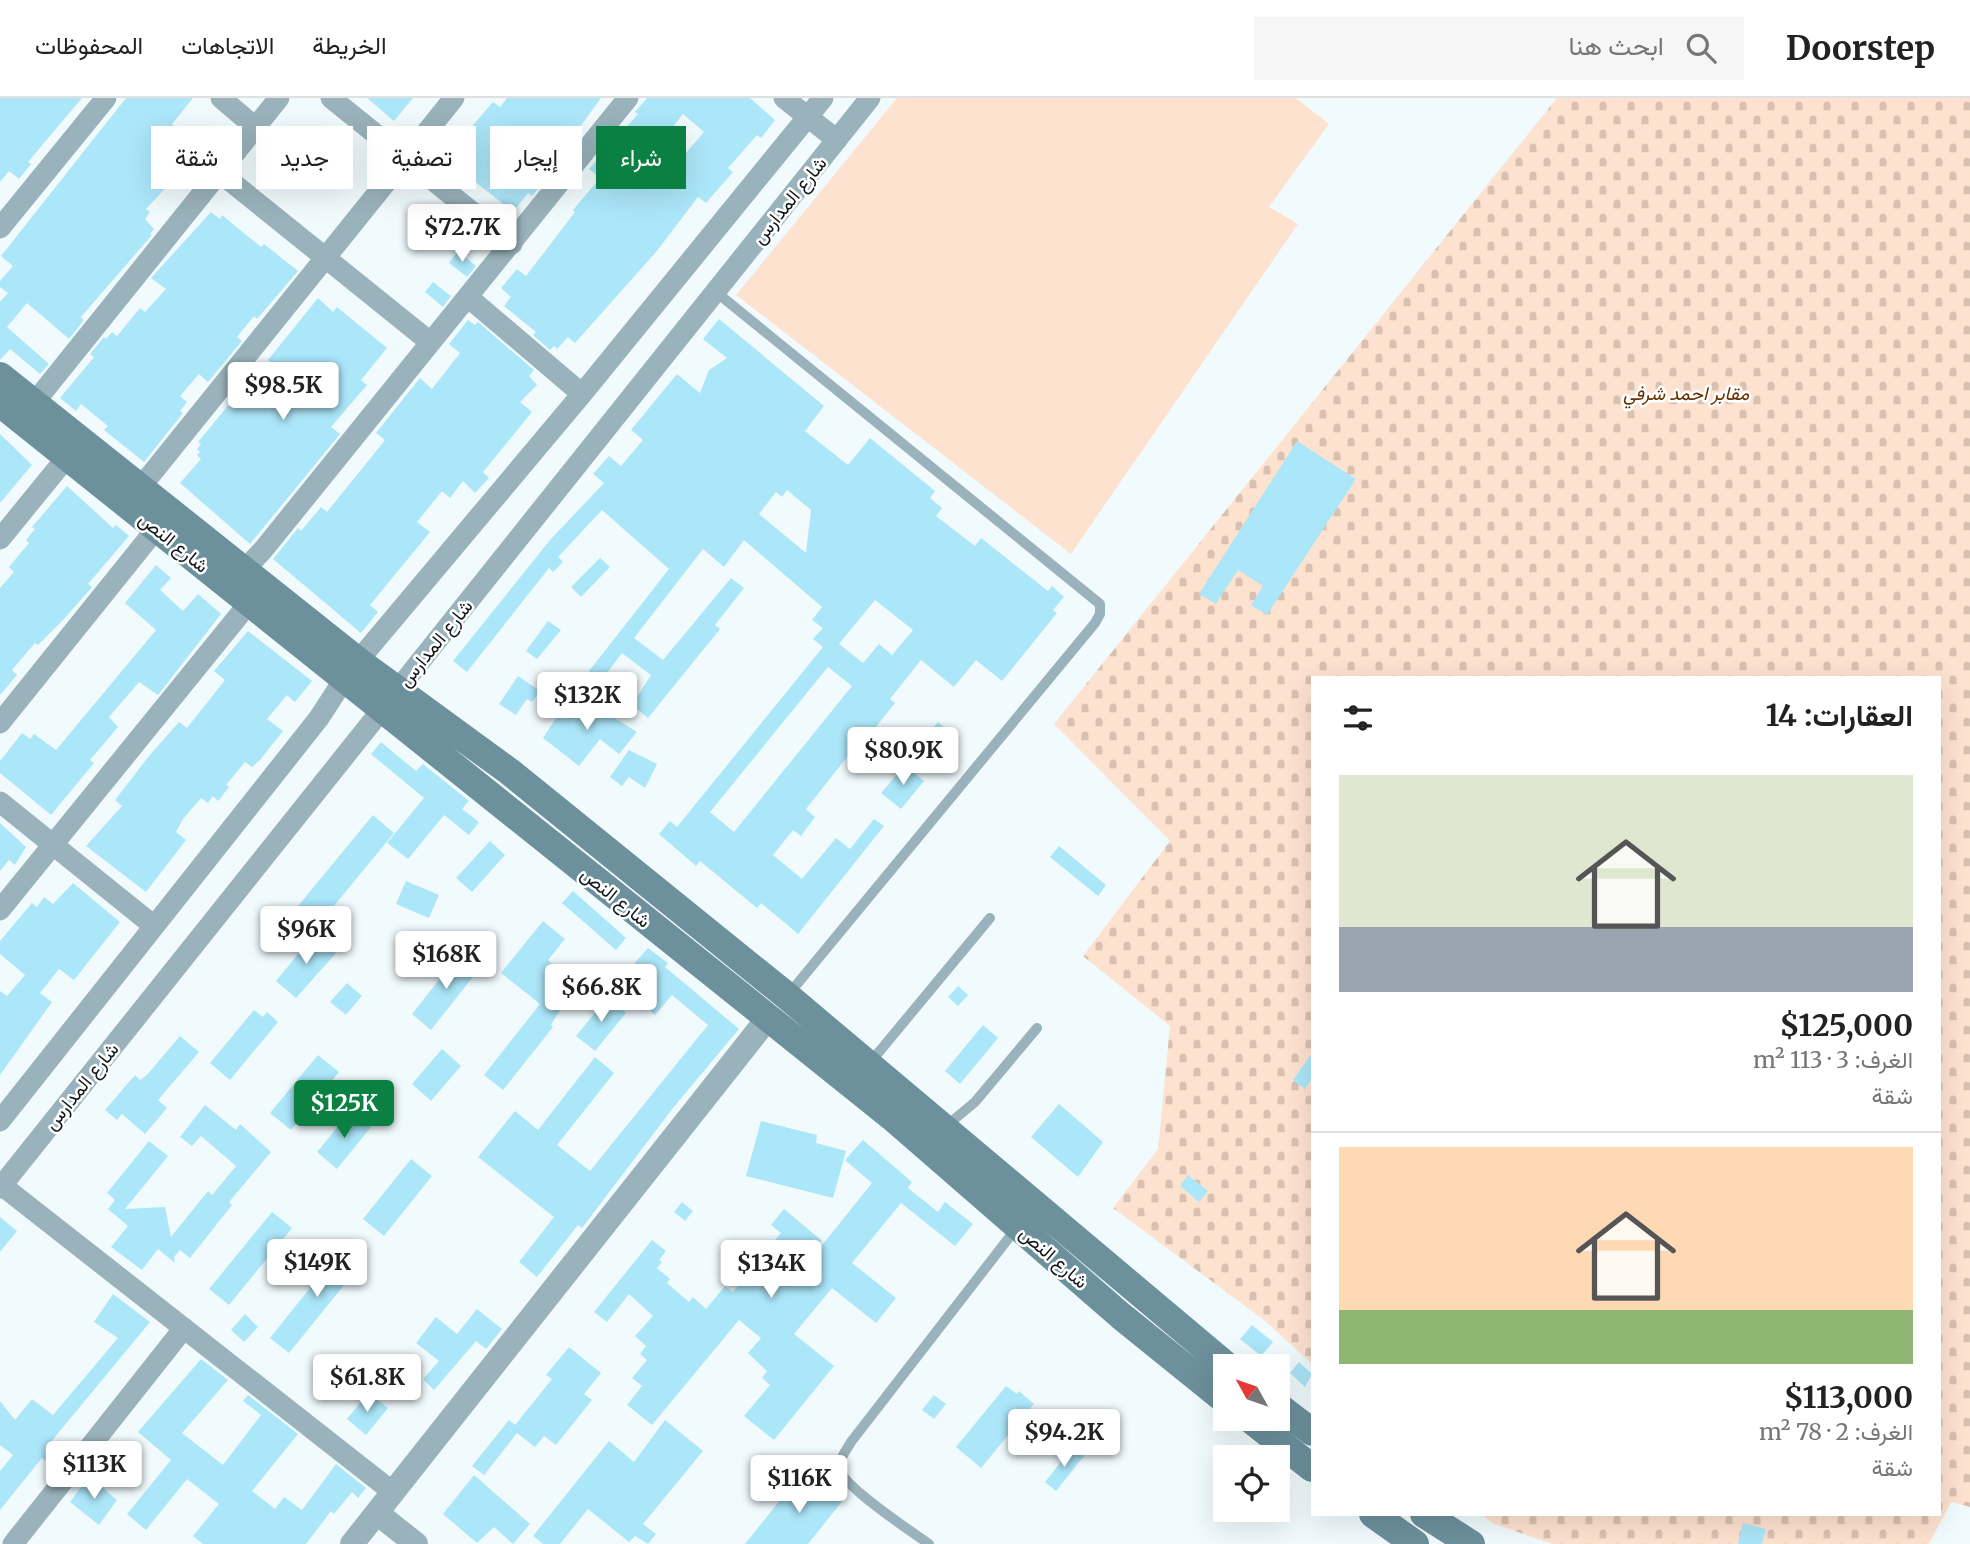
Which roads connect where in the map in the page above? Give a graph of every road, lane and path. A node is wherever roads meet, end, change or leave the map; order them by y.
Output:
1 (106, 98) edge
2 (221, 98) edge
3 (279, 98) edge
4 (331, 98) edge
5 (454, 98) edge
6 (628, 98) edge
7 (784, 98) edge
8 (822, 98) edge
9 (870, 98) edge
10 (808, 116) junction
11 (432, 126) edge
12 (255, 127) junction
13 (367, 128) edge
14 (837, 140) junction
15 (242, 143) edge
16 (205, 189) edge
17 (240, 189) edge
18 (381, 189) edge
19 (443, 189) edge
20 (0, 228) edge
21 (512, 244) junction
22 (325, 258) junction
23 (716, 292) junction
24 (468, 297) junction
25 (430, 342) junction
26 (0, 376) edge
27 (582, 394) junction
28 (0, 403) edge
29 (34, 403) junction
30 (66, 457) junction
31 (140, 488) junction
32 (156, 529) junction
33 (0, 540) edge
34 (244, 570) junction
35 (249, 603) junction
36 (351, 671) junction
37 (389, 700) junction
38 (0, 723) edge
39 (0, 802) edge
40 (53, 844) junction
41 (0, 910) edge
42 (990, 918) dead end
43 (154, 926) junction
44 (787, 996) junction
45 (768, 1018) junction
46 (1037, 1028) dead end
47 (869, 1064) junction
48 (0, 1121) edge
49 (945, 1127) junction
50 (1, 1186) edge
51 (1018, 1225) junction
52 (184, 1328) junction
53 (1213, 1355) edge
54 (1213, 1390) edge
55 (1290, 1415) edge
56 (1311, 1431) edge
57 (1266, 1432) edge
58 (1311, 1467) edge
59 (394, 1493) junction
60 (377, 1513) junction
61 (1376, 1516) edge
62 (1427, 1516) edge
63 (13, 1544) edge
64 (352, 1544) edge
65 (416, 1544) edge
66 (929, 1544) edge
67 (1415, 1544) edge
68 (1471, 1544) edge

1 - 20 street
2 - 12 street
3 - 12 street
4 - 13 street
5 - 11 street
6 - 21 street
7 - 10 street
8 - 10 street
9 - 14 street, شارع المدارس
10 - 14 street
10 - 27 street
12 - 15 street
14 - 23 street, شارع المدارس
16 - 29 street
17 - 22 street
18 - 22 street
19 - 21 street
21 - 24 street
22 - 25 street
22 - 31 street
23 - 37 street, شارع المدارس
23 - 44 lane
24 - 25 street
24 - 27 street
25 - 34 street
26 - 29 main road, شارع النص
27 - 36 street
28 - 30 main road, شارع النص
29 - 31 main road, شارع النص
30 - 32 main road, شارع النص
30 - 33 street
31 - 34 main road, شارع النص
32 - 35 main road, شارع النص
32 - 38 street
34 - 36 main road, شارع النص
35 - 36 main road, شارع النص
35 - 40 street
36 - 37 main road, شارع النص
36 - 43 street
37 - 44 main road, شارع النص
37 - 45 main road, شارع النص
37 - 50 street, شارع المدارس
39 - 40 street
40 - 41 street
40 - 43 street
42 - 47 lane
43 - 48 street
44 - 47 main road, شارع النص
45 - 51 main road, شارع النص
45 - 59 street
46 - 49 lane
47 - 49 main road, شارع النص
49 - 53 main road, شارع النص
50 - 52 street
51 - 54 main road, شارع النص
51 - 66 lane
52 - 59 street
52 - 63 street
55 - 56 main road
57 - 58 main road
59 - 60 street
60 - 64 street
60 - 65 street
61 - 67 main road
62 - 68 main road

